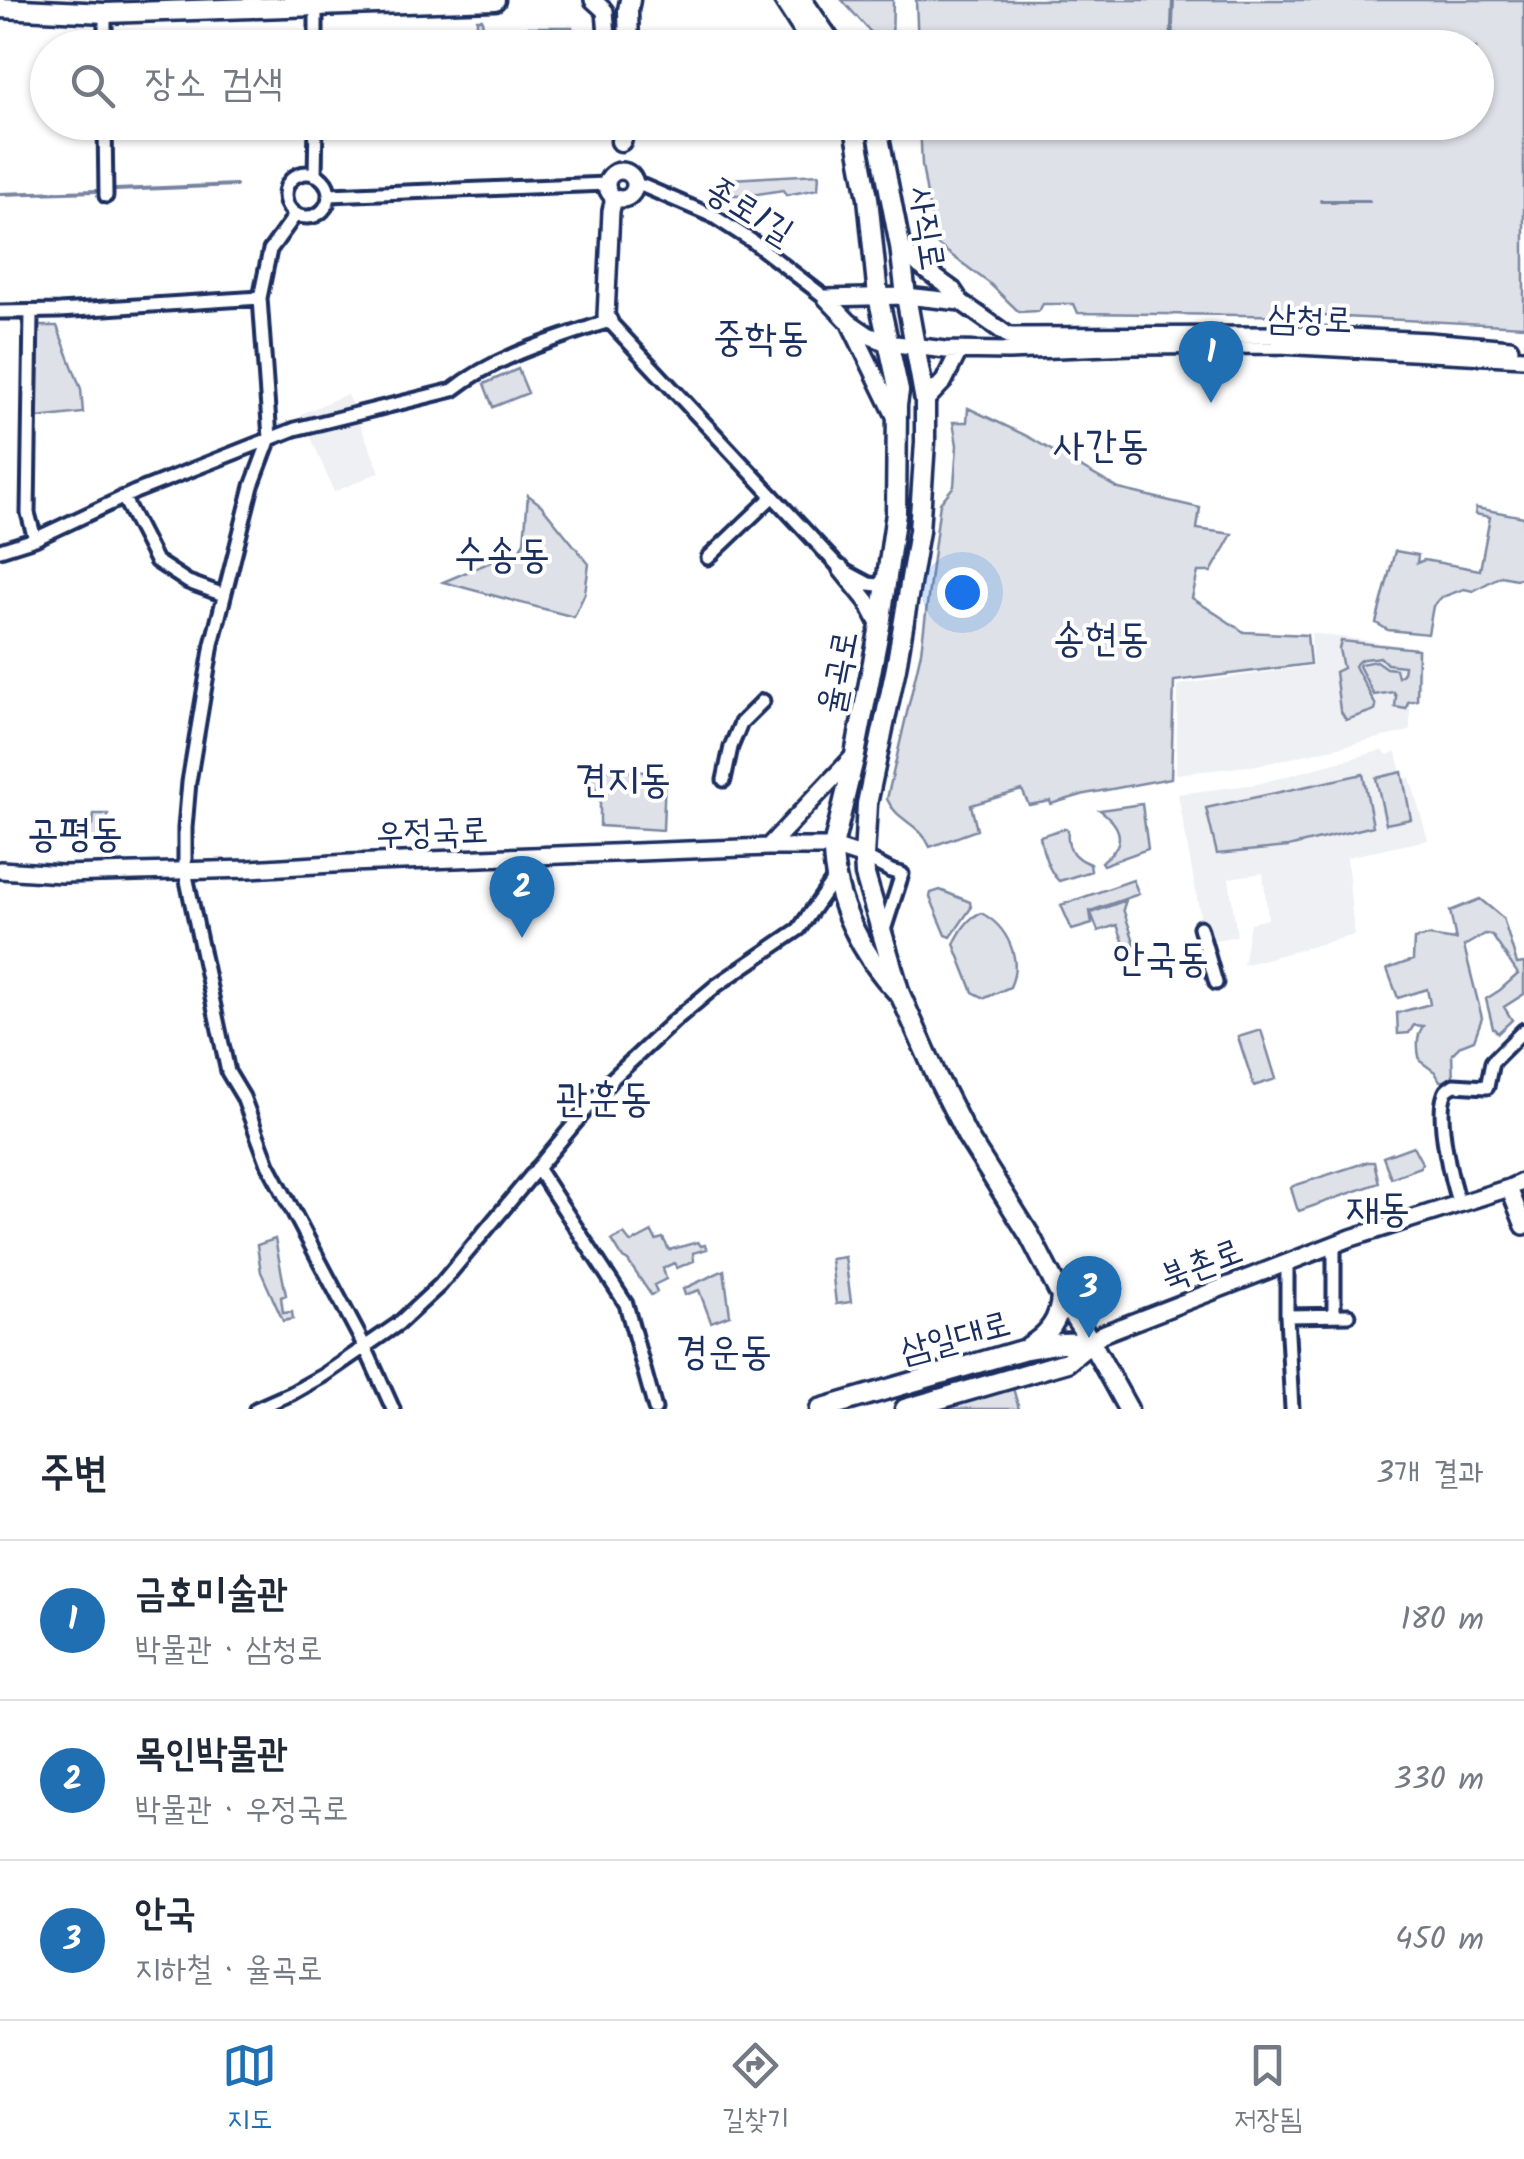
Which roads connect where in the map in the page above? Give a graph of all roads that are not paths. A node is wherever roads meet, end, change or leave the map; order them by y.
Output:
1 (495, 0) edge
2 (593, 0) edge
3 (630, 0) edge
4 (784, 0) edge
5 (802, 0) edge
6 (316, 6) junction
7 (0, 8) edge
8 (105, 12) junction
9 (105, 30) edge
10 (316, 30) edge
11 (607, 30) edge
12 (627, 30) edge
13 (804, 30) edge
14 (822, 30) edge
15 (106, 140) edge
16 (316, 140) edge
17 (622, 140) edge
18 (857, 140) edge
19 (879, 140) edge
20 (622, 171) junction
21 (315, 175) junction
22 (636, 186) junction
23 (613, 194) junction
24 (106, 196) dead end
25 (329, 196) junction
26 (296, 214) junction
27 (900, 246) junction
28 (878, 296) junction
29 (906, 296) junction
30 (260, 298) junction
31 (826, 298) junction
32 (961, 302) junction
33 (0, 312) edge
34 (30, 312) junction
35 (609, 321) junction
36 (850, 322) junction
37 (888, 343) junction
38 (915, 345) junction
39 (1524, 350) edge
40 (959, 351) junction
41 (1524, 358) edge
42 (925, 401) junction
43 (898, 422) junction
44 (270, 438) junction
45 (773, 496) junction
46 (124, 497) junction
47 (35, 539) junction
48 (0, 550) edge
49 (708, 558) dead end
50 (841, 569) junction
51 (885, 577) junction
52 (224, 595) junction
53 (880, 626) junction
54 (764, 701) dead end
55 (855, 755) junction
56 (724, 780) dead end
57 (768, 847) junction
58 (833, 847) junction
59 (864, 856) junction
60 (0, 870) edge
61 (185, 871) junction
62 (836, 876) junction
63 (1200, 927) dead end
64 (882, 934) junction
65 (1216, 983) dead end
66 (900, 994) junction
67 (1524, 1030) edge
68 (537, 1168) junction
69 (1517, 1185) edge
70 (1459, 1204) junction
71 (1524, 1226) edge
72 (1334, 1245) junction
73 (1288, 1262) junction
74 (1062, 1296) junction
75 (1334, 1314) junction
76 (1286, 1316) junction
77 (1350, 1316) dead end
78 (1090, 1342) junction
79 (365, 1347) junction
80 (1022, 1350) junction
81 (909, 1382) junction
82 (852, 1399) junction
83 (256, 1409) edge
84 (392, 1409) edge
85 (655, 1409) edge
86 (820, 1409) edge
87 (881, 1409) edge
88 (906, 1409) edge
89 (1128, 1409) edge
90 (1292, 1409) edge

1 - 6 main road
2 - 11 street
3 - 12 main road
4 - 13 main road
5 - 14 main road
6 - 8 main road
6 - 10 street
7 - 8 main road
8 - 9 street
15 - 24 street
16 - 21 street
17 - 20 street
18 - 28 main road, 사직로
19 - 27 main road, 사직로
20 - 22 street, 종로1길
20 - 23 street
21 - 25 street
21 - 26 street
22 - 23 street
22 - 31 street, 종로1길
23 - 25 street
23 - 35 street
25 - 26 street
26 - 30 street
27 - 29 main road, 사직로
27 - 32 street, 삼청로
28 - 29 street
28 - 31 street
28 - 37 main road, 사직로
29 - 32 street
29 - 38 main road, 사직로
30 - 34 street
30 - 44 street
31 - 36 street
32 - 39 street, 삼청로
33 - 34 street
34 - 47 street
35 - 44 street
35 - 45 street
36 - 37 street
36 - 43 street
37 - 38 street, 삼청로
37 - 43 main road, 율곡로
38 - 40 street, 삼청로
38 - 42 main road, 율곡로
40 - 41 street, 삼청로
40 - 42 street
42 - 59 main road, 율곡로
43 - 51 main road, 율곡로
44 - 46 street
44 - 52 street
45 - 49 street
45 - 50 street
46 - 47 street
46 - 52 street
47 - 48 street
50 - 51 street
50 - 53 street
51 - 53 main road, 율곡로
52 - 61 street
53 - 55 main road, 율곡로
54 - 56 street
55 - 57 street
55 - 58 main road, 율곡로
57 - 58 street, 우정국로
57 - 61 street, 우정국로
58 - 59 street, 우정국로
58 - 62 main road, 율곡로
59 - 64 main road, 율곡로
59 - 64 street
60 - 61 street, 우정국로
61 - 79 street
62 - 66 main road, 율곡로
62 - 68 street
63 - 65 street
64 - 66 main road, 율곡로
66 - 74 main road, 율곡로
67 - 70 street
68 - 79 street
68 - 85 street
69 - 70 street, 북촌로
69 - 71 street
70 - 72 street, 북촌로
72 - 73 street, 북촌로
72 - 75 street
73 - 76 street
73 - 78 street, 북촌로
74 - 78 main road, 율곡로
74 - 80 main road
75 - 76 street
75 - 77 street
76 - 90 street
78 - 80 main road, 삼일대로
78 - 88 main road, 삼일대로
78 - 89 main road, 율곡로
79 - 83 street
79 - 84 street
80 - 81 main road, 삼일대로
81 - 82 main road, 삼일대로
81 - 88 main road
82 - 86 main road, 삼일대로
82 - 87 main road

